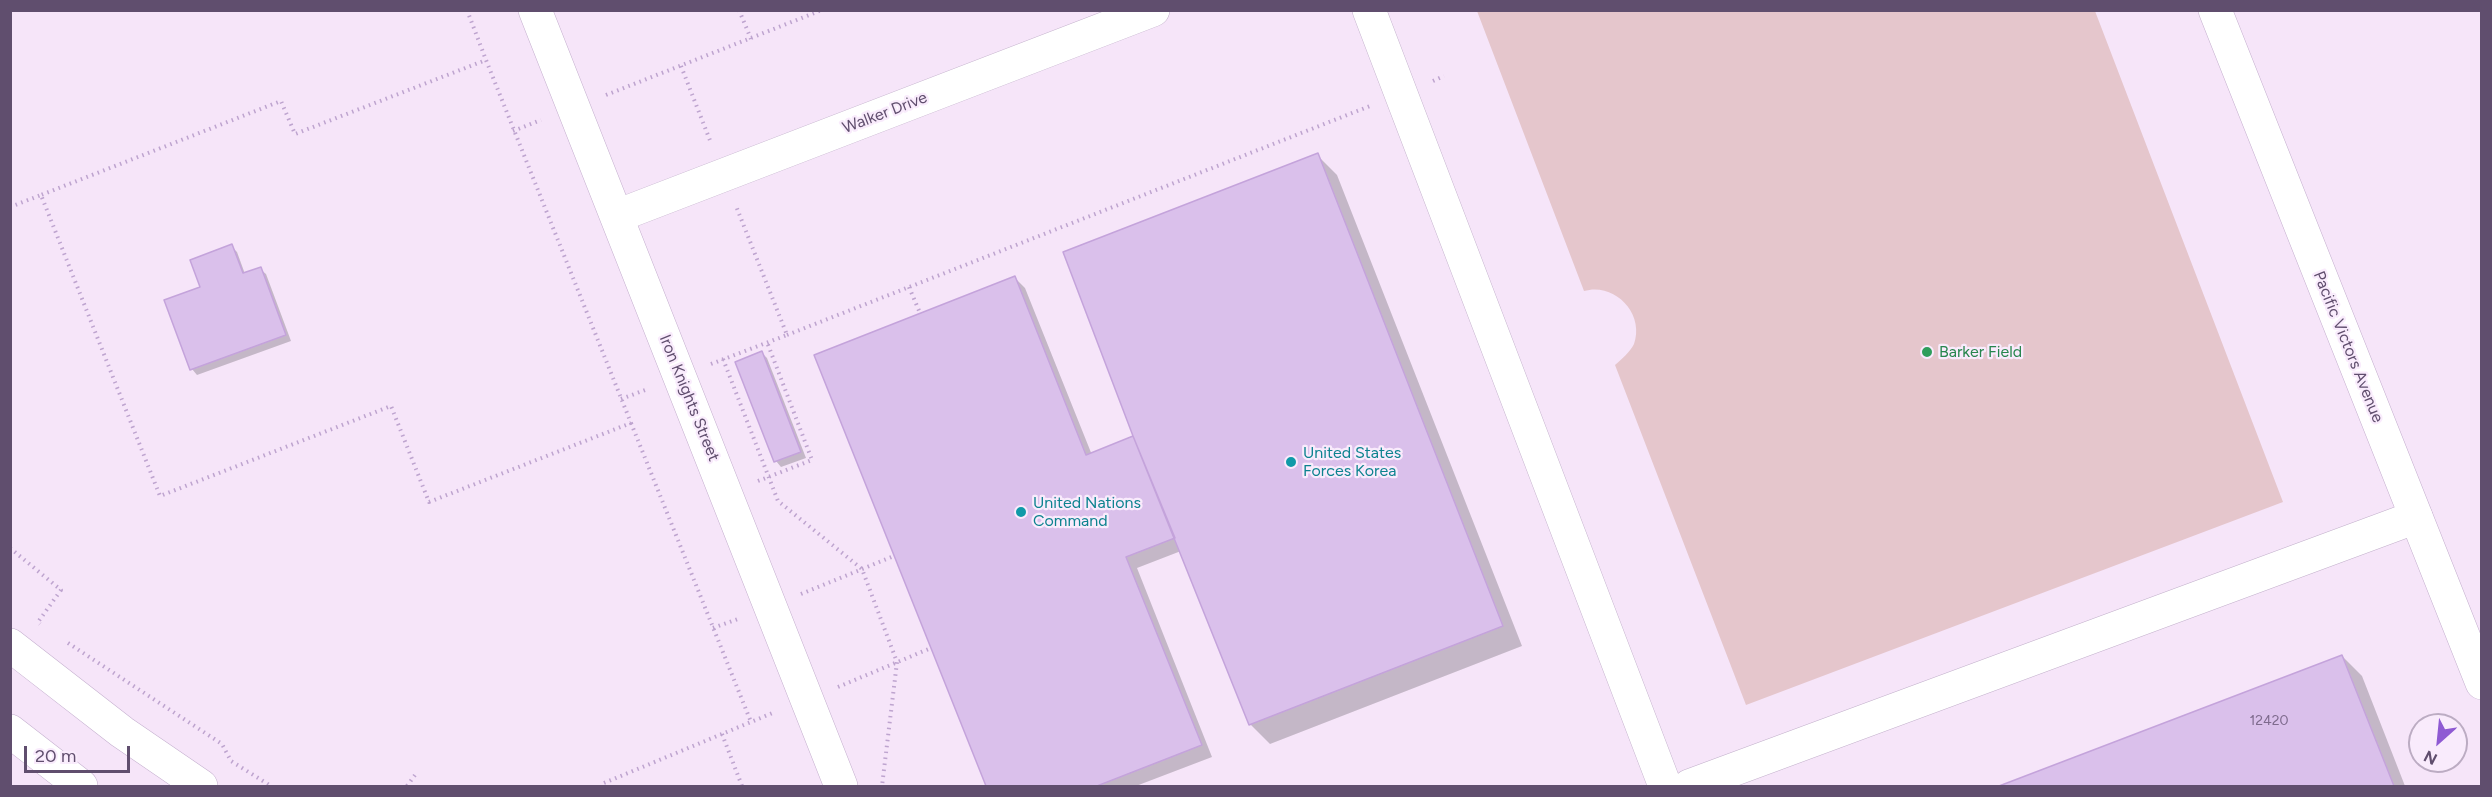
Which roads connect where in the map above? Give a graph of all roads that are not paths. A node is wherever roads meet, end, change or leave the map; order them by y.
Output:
1 (535, 10) edge
2 (1153, 10) edge
3 (1369, 10) edge
4 (2215, 10) edge
5 (617, 216) junction
6 (2416, 517) junction
7 (10, 645) edge
8 (2481, 683) edge
9 (10, 731) edge
10 (81, 786) edge
11 (201, 786) edge
12 (841, 786) edge
13 (1665, 786) edge
14 (1689, 786) edge

1 - 5 street, Iron Knights Street
2 - 5 street, Walker Drive
3 - 13 street
4 - 6 street, Pacific Victors Avenue
5 - 12 street, Iron Knights Street
6 - 8 street, Pacific Victors Avenue
6 - 14 street
7 - 11 street
9 - 10 street

